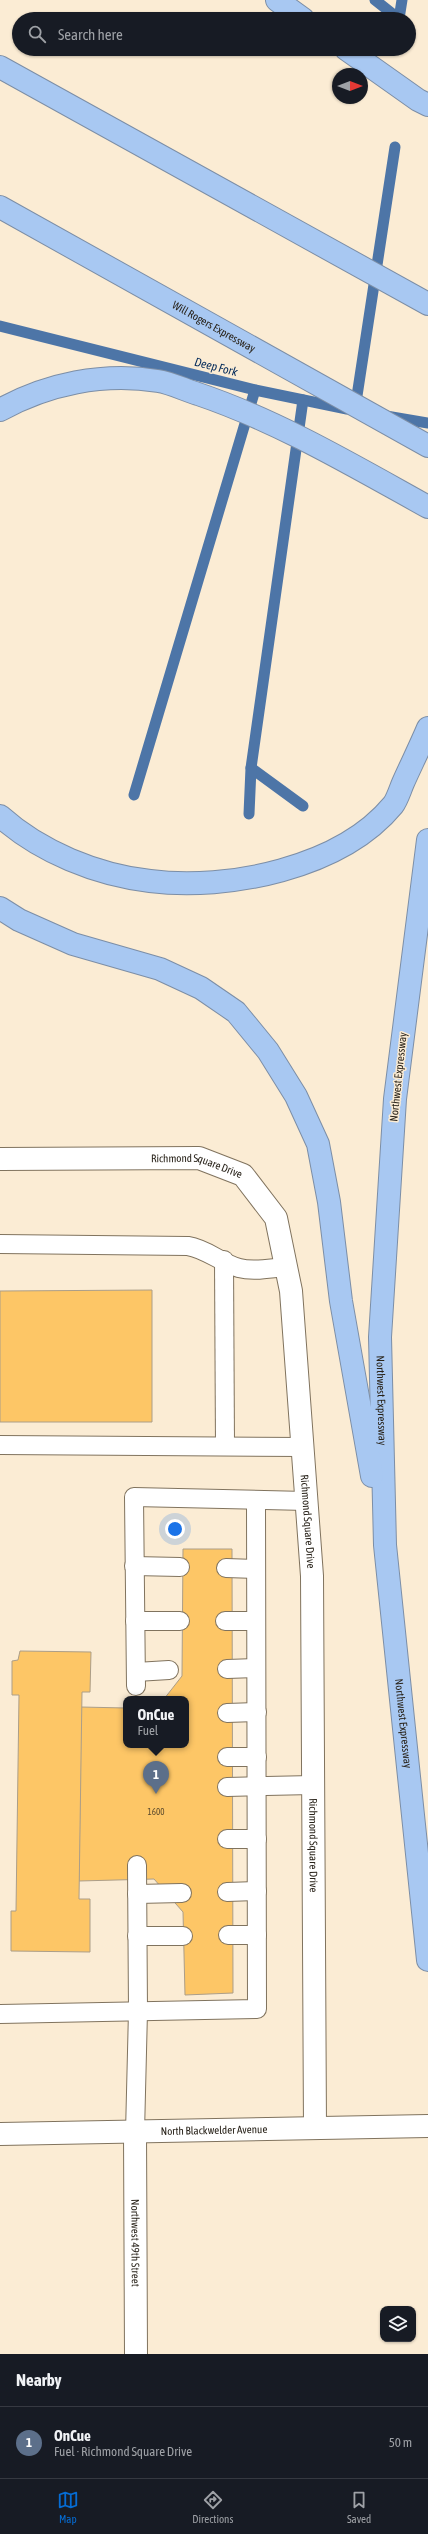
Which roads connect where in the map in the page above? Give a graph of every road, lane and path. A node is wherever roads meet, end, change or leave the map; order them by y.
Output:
1 (277, 0) edge
2 (294, 12) edge
3 (356, 56) edge
4 (0, 67) edge
5 (428, 105) edge
6 (0, 207) edge
7 (428, 304) edge
8 (0, 410) edge
9 (428, 446) edge
10 (428, 507) edge
11 (428, 728) edge
12 (0, 816) edge
13 (428, 840) edge
14 (0, 908) edge
15 (0, 1158) edge
16 (0, 1244) edge
17 (224, 1260) junction
18 (286, 1267) junction
19 (0, 1445) edge
20 (225, 1446) junction
21 (302, 1447) junction
22 (256, 1501) junction
23 (306, 1501) junction
24 (384, 1545) junction
25 (134, 1566) junction
26 (180, 1567) dead end
27 (226, 1568) dead end
28 (256, 1569) junction
29 (135, 1621) junction
30 (180, 1621) dead end
31 (225, 1621) dead end
32 (256, 1621) junction
33 (256, 1668) junction
34 (227, 1669) dead end
35 (168, 1670) dead end
36 (257, 1712) junction
37 (227, 1713) dead end
38 (227, 1757) dead end
39 (257, 1757) junction
40 (313, 1785) junction
41 (227, 1787) dead end
42 (257, 1787) junction
43 (227, 1839) dead end
44 (257, 1839) junction
45 (137, 1866) dead end
46 (257, 1891) junction
47 (227, 1892) dead end
48 (182, 1893) dead end
49 (137, 1894) junction
50 (228, 1935) dead end
51 (257, 1935) junction
52 (137, 1936) junction
53 (183, 1936) dead end
54 (428, 1960) edge
55 (138, 2011) junction
56 (0, 2014) edge
57 (428, 2126) edge
58 (314, 2128) junction
59 (135, 2132) junction
60 (0, 2134) edge
61 (136, 2354) edge

1 - 2 highway
3 - 5 highway
4 - 7 highway
6 - 9 highway, Will Rogers Expressway
8 - 10 highway
11 - 12 highway
13 - 24 highway, Northwest Expressway
14 - 24 highway
15 - 18 street, Richmond Square Drive
16 - 17 lane
17 - 18 lane
17 - 20 lane
18 - 21 street, Richmond Square Drive
19 - 20 lane
20 - 21 lane
21 - 23 street, Richmond Square Drive
22 - 23 lane
22 - 25 lane
22 - 28 lane
23 - 40 street, Richmond Square Drive
24 - 54 highway, Northwest Expressway
25 - 26 lane
25 - 29 lane
27 - 28 lane
28 - 32 lane
29 - 30 lane
29 - 35 lane
31 - 32 lane
32 - 33 lane
33 - 34 lane
33 - 36 lane
36 - 37 lane
36 - 39 lane
38 - 39 lane
39 - 42 lane
40 - 42 lane
40 - 58 street, Richmond Square Drive
41 - 42 lane
42 - 44 lane
43 - 44 lane
44 - 46 lane
45 - 49 lane
46 - 47 lane
46 - 51 lane
48 - 49 lane
49 - 52 lane
50 - 51 lane
51 - 55 lane
52 - 53 lane
52 - 55 lane
55 - 56 lane
55 - 59 lane
57 - 58 street, North Blackwelder Avenue
58 - 59 street, North Blackwelder Avenue
59 - 60 street, North Blackwelder Avenue
59 - 61 street, Northwest 49th Street

